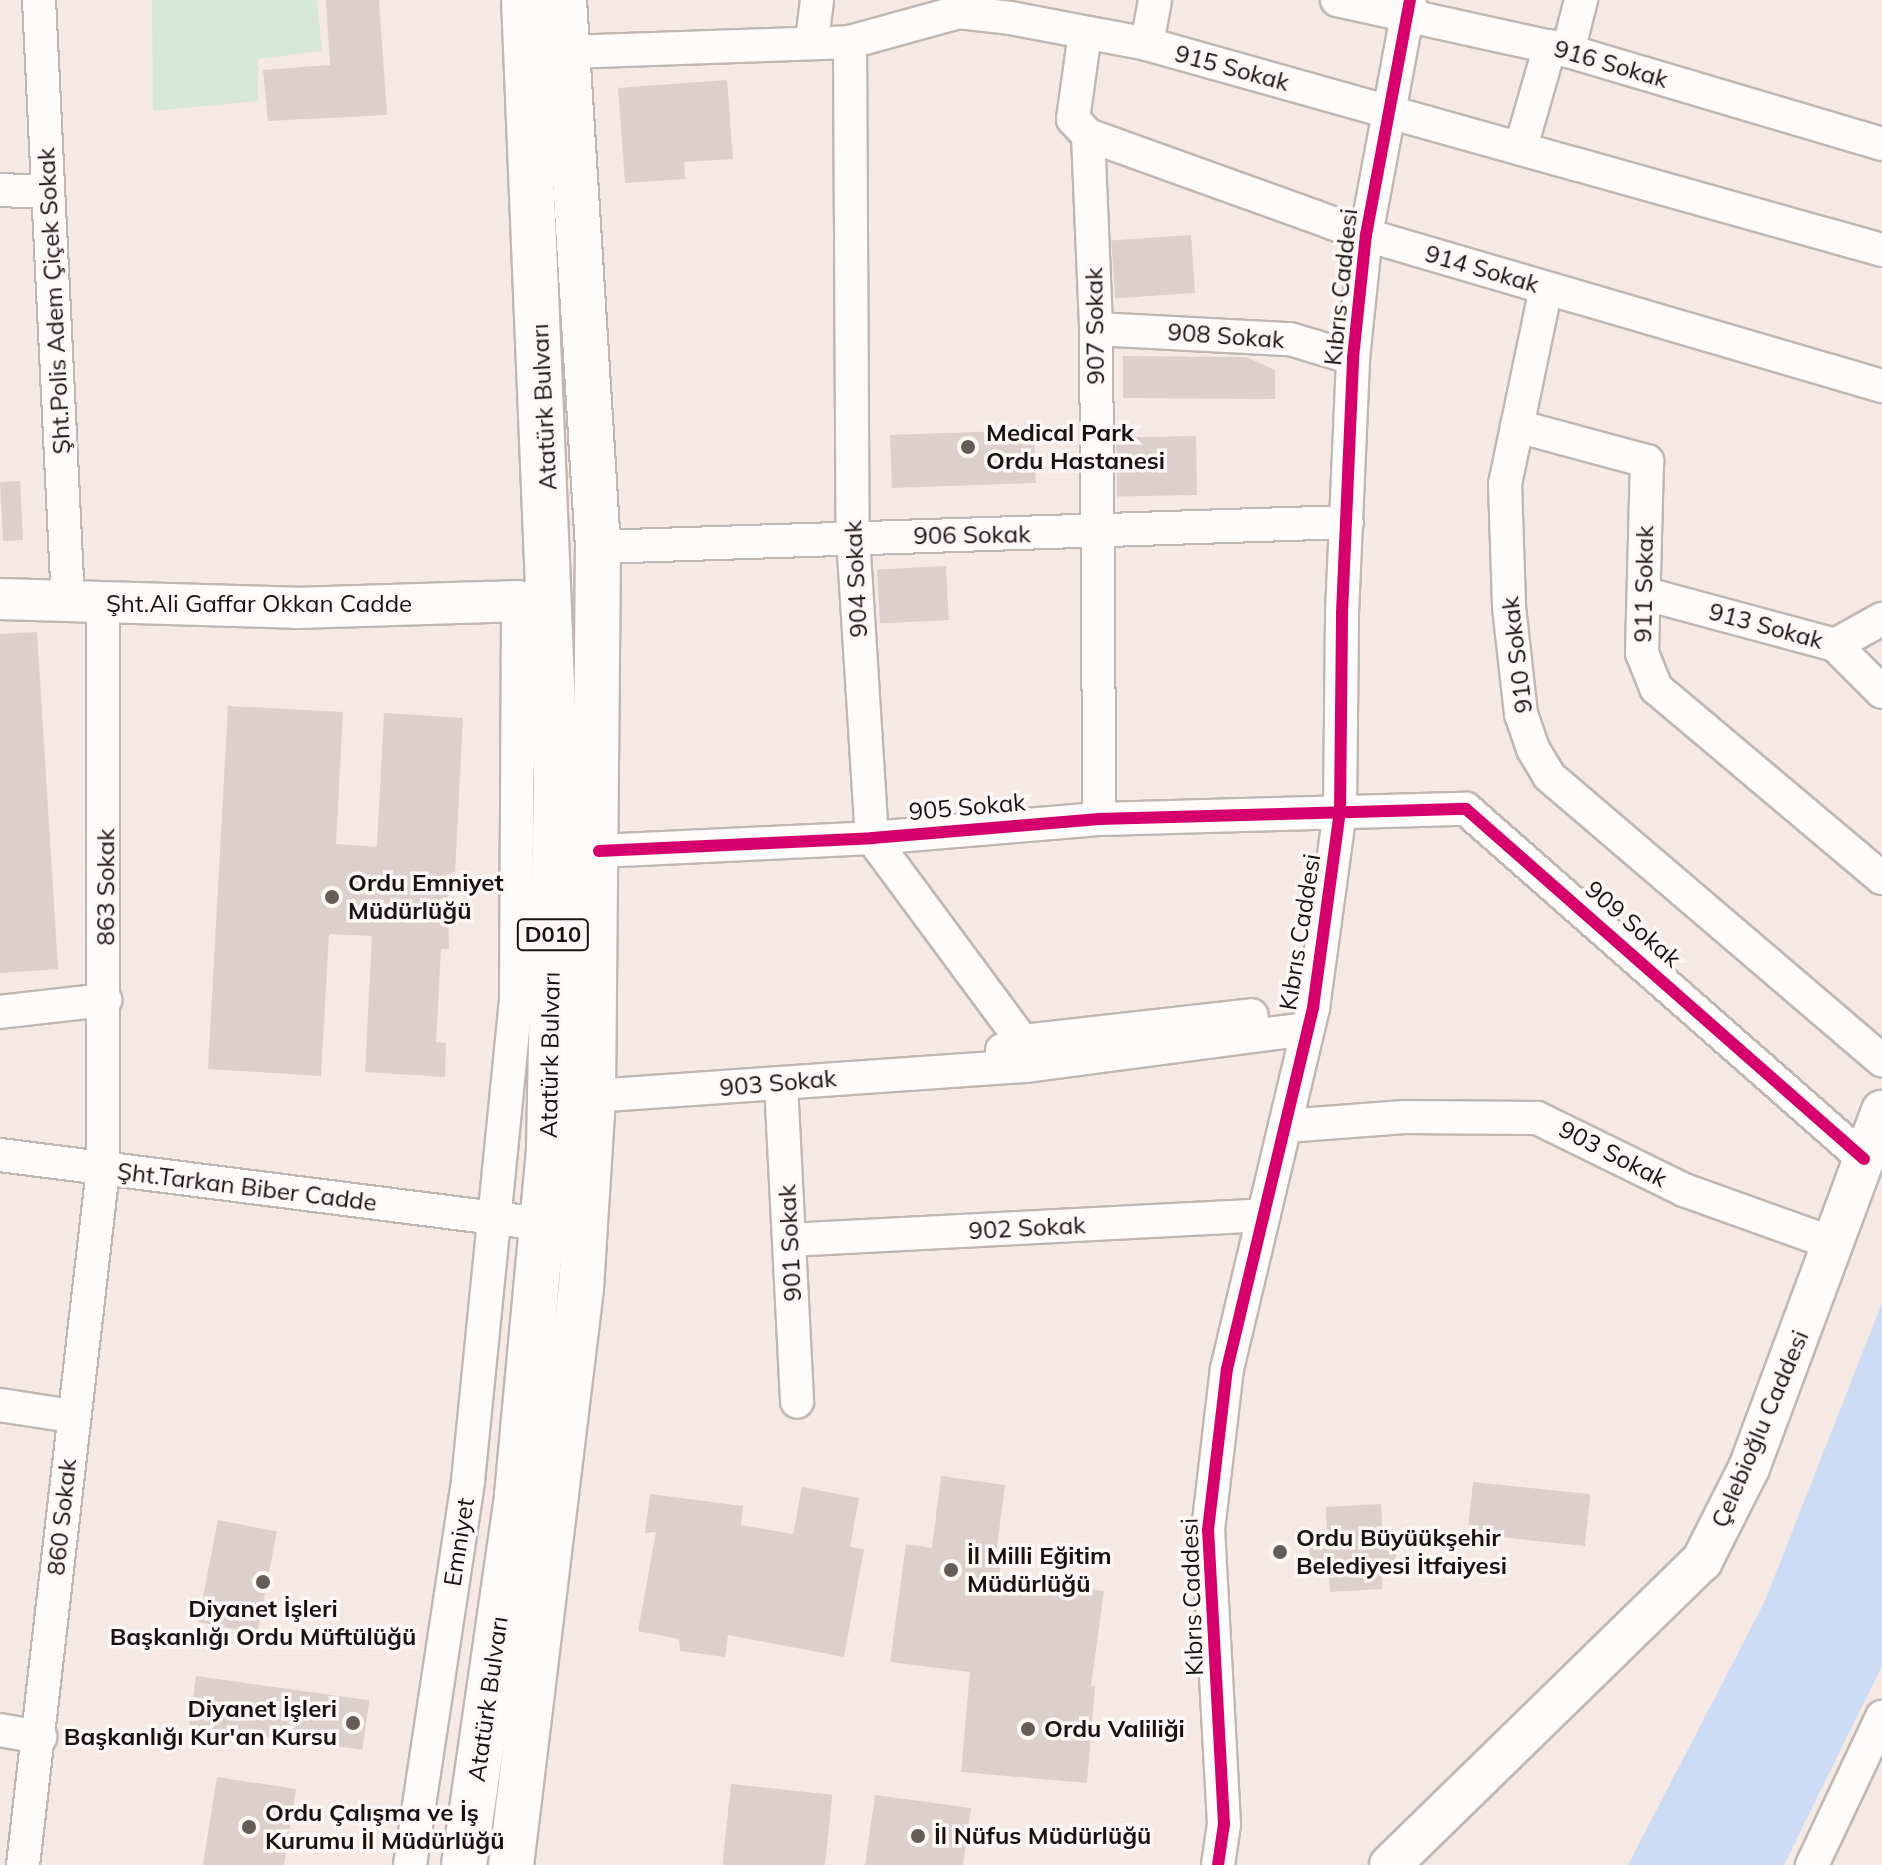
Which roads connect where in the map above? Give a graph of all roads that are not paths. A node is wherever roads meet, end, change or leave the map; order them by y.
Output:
1 (39, 0) edge
2 (524, 0) edge
3 (564, 0) edge
4 (817, 0) edge
5 (1155, 0) edge
6 (1337, 0) edge
7 (1581, 0) edge
8 (1408, 8) edge
9 (1085, 33) junction
10 (812, 41) junction
11 (850, 42) junction
12 (1147, 44) junction
13 (1559, 48) junction
14 (567, 52) junction
15 (1388, 111) junction
16 (1088, 135) junction
17 (1882, 144) edge
18 (1521, 147) junction
19 (0, 190) edge
20 (48, 192) junction
21 (1366, 235) junction
22 (1882, 250) edge
23 (1546, 288) junction
24 (1096, 329) junction
25 (1353, 358) junction
26 (1882, 386) edge
27 (1517, 426) junction
28 (1347, 522) junction
29 (1097, 532) junction
30 (853, 537) junction
31 (598, 547) junction
32 (1646, 594) junction
33 (0, 599) edge
34 (518, 601) joint
35 (86, 603) junction
36 (1882, 619) edge
37 (1835, 645) junction
38 (1882, 692) edge
39 (1340, 811) junction
40 (1099, 819) junction
41 (872, 838) junction
42 (599, 851) junction
43 (1882, 878) edge
44 (105, 1000) junction
45 (0, 1012) edge
46 (1310, 1019) junction
47 (1024, 1054) junction
48 (1882, 1060) edge
49 (781, 1084) junction
50 (593, 1096) junction
51 (1882, 1111) edge
52 (1285, 1126) junction
53 (0, 1155) edge
54 (1864, 1159) junction
55 (103, 1169) junction
56 (1263, 1215) junction
57 (495, 1218) junction
58 (542, 1224) junction
59 (790, 1240) junction
60 (1835, 1244) junction
61 (797, 1402) dead end
62 (0, 1405) edge
63 (72, 1416) junction
64 (1882, 1717) edge
65 (0, 1730) edge
66 (40, 1737) junction
67 (1872, 1763) edge
68 (1224, 1824) junction
69 (23, 1865) edge
70 (410, 1865) edge
71 (464, 1865) edge
72 (511, 1865) edge
73 (1218, 1865) edge
74 (1233, 1865) edge
75 (1390, 1865) edge
76 (1812, 1865) edge

1 - 20 street, Şht.Polis Adem Çiçek Sokak
2 - 58 highway, Atatürk Bulvarı / D010
3 - 14 highway, Atatürk Bulvarı / D010
4 - 10 street
5 - 12 street
6 - 8 street, 916 Sokak
7 - 13 street
8 - 13 street, 916 Sokak
8 - 15 street, Kıbrıs Caddesi
9 - 11 street, 915 Sokak
9 - 12 street, 915 Sokak
9 - 16 street, 907 Sokak
10 - 11 street, 915 Sokak
10 - 14 street, 915 Sokak
11 - 30 street, 904 Sokak
12 - 15 street, 915 Sokak
13 - 17 street, 916 Sokak
13 - 18 street
14 - 31 highway, Atatürk Bulvarı / D010
15 - 18 street, 915 Sokak
15 - 21 street, Kıbrıs Caddesi
16 - 21 street, 914 Sokak
16 - 24 street, 907 Sokak
18 - 22 street, 915 Sokak
19 - 20 street
20 - 35 street, Şht.Polis Adem Çiçek Sokak
21 - 23 street, 914 Sokak
21 - 25 street, Kıbrıs Caddesi
23 - 26 street, 914 Sokak
23 - 27 street, 910 Sokak
24 - 25 street, 908 Sokak
24 - 29 street, 907 Sokak
25 - 28 street, Kıbrıs Caddesi
27 - 32 street, 911 Sokak
27 - 48 street, 910 Sokak
28 - 29 street, 906 Sokak
28 - 39 street, Kıbrıs Caddesi
29 - 30 street, 906 Sokak
29 - 40 street, 907 Sokak
30 - 31 street, 906 Sokak
30 - 41 street, 904 Sokak
31 - 42 highway, Atatürk Bulvarı / D010
32 - 37 street, 913 Sokak
32 - 43 street, 911 Sokak
33 - 35 main road, Şht.Ali Gaffar Okkan Cadde
34 - 35 main road, Şht.Ali Gaffar Okkan Cadde
34 - 57 street, Emniyet
35 - 44 street, 863 Sokak
36 - 37 street, 913 Sokak
37 - 38 street
39 - 40 street, 905 Sokak
39 - 46 street, Kıbrıs Caddesi
39 - 54 street, 909 Sokak
40 - 41 street, 905 Sokak
41 - 42 street, 905 Sokak
41 - 47 street
42 - 50 highway, Atatürk Bulvarı / D010
44 - 45 street
44 - 55 street, 863 Sokak
46 - 47 street, 903 Sokak
46 - 52 street, Kıbrıs Caddesi
47 - 49 street, 903 Sokak
49 - 50 street, 903 Sokak
49 - 59 street, 901 Sokak
50 - 72 highway, Atatürk Bulvarı / D010
51 - 54 main road, Çelebioğlu Caddesi
52 - 56 street, Kıbrıs Caddesi
52 - 60 street, 903 Sokak
53 - 55 street, Şht.Tarkan Biber Cadde
54 - 60 main road, Çelebioğlu Caddesi
55 - 57 street, Şht.Tarkan Biber Cadde
55 - 63 street, 860 Sokak
56 - 59 street, 902 Sokak
56 - 68 street, Kıbrıs Caddesi
57 - 58 street, Şht.Tarkan Biber Cadde
57 - 70 street, Emniyet
58 - 71 highway, Atatürk Bulvarı / D010
59 - 61 street, 901 Sokak
60 - 75 main road, Çelebioğlu Caddesi
62 - 63 street
63 - 66 street, 860 Sokak
64 - 67 street
65 - 66 street
66 - 69 street, 860 Sokak
67 - 76 street
68 - 73 street, Kıbrıs Caddesi
68 - 74 street, Kıbrıs Caddesi

